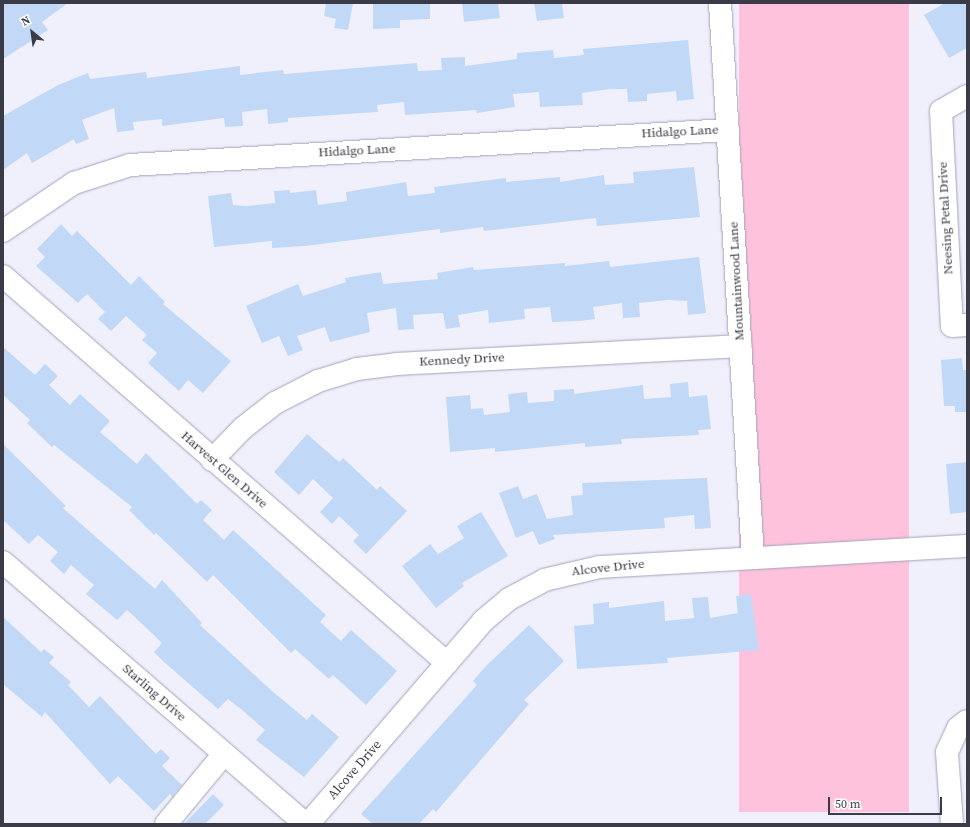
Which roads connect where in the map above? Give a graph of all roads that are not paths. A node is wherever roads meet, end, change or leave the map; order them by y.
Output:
1 (720, 3) edge
2 (967, 96) edge
3 (728, 130) junction
4 (3, 231) edge
5 (3, 276) edge
6 (960, 325) edge
7 (741, 346) junction
8 (212, 460) junction
9 (967, 546) edge
10 (753, 558) junction
11 (3, 562) edge
12 (447, 663) junction
13 (967, 721) edge
14 (224, 754) junction
15 (166, 824) edge
16 (306, 824) edge
17 (952, 824) edge

1 - 3 street, Mountainwood Lane
2 - 6 street, Neesing Petal Drive
3 - 4 street, Hidalgo Lane
3 - 7 street, Mountainwood Lane
5 - 8 street, Harvest Glen Drive
7 - 8 street, Kennedy Drive
7 - 10 street, Mountainwood Lane
8 - 12 street, Harvest Glen Drive
9 - 10 street, Alcove Drive
10 - 12 street, Alcove Drive
11 - 14 street, Starling Drive
12 - 16 street, Alcove Drive
13 - 17 street
14 - 15 street
14 - 16 street, Starling Drive

